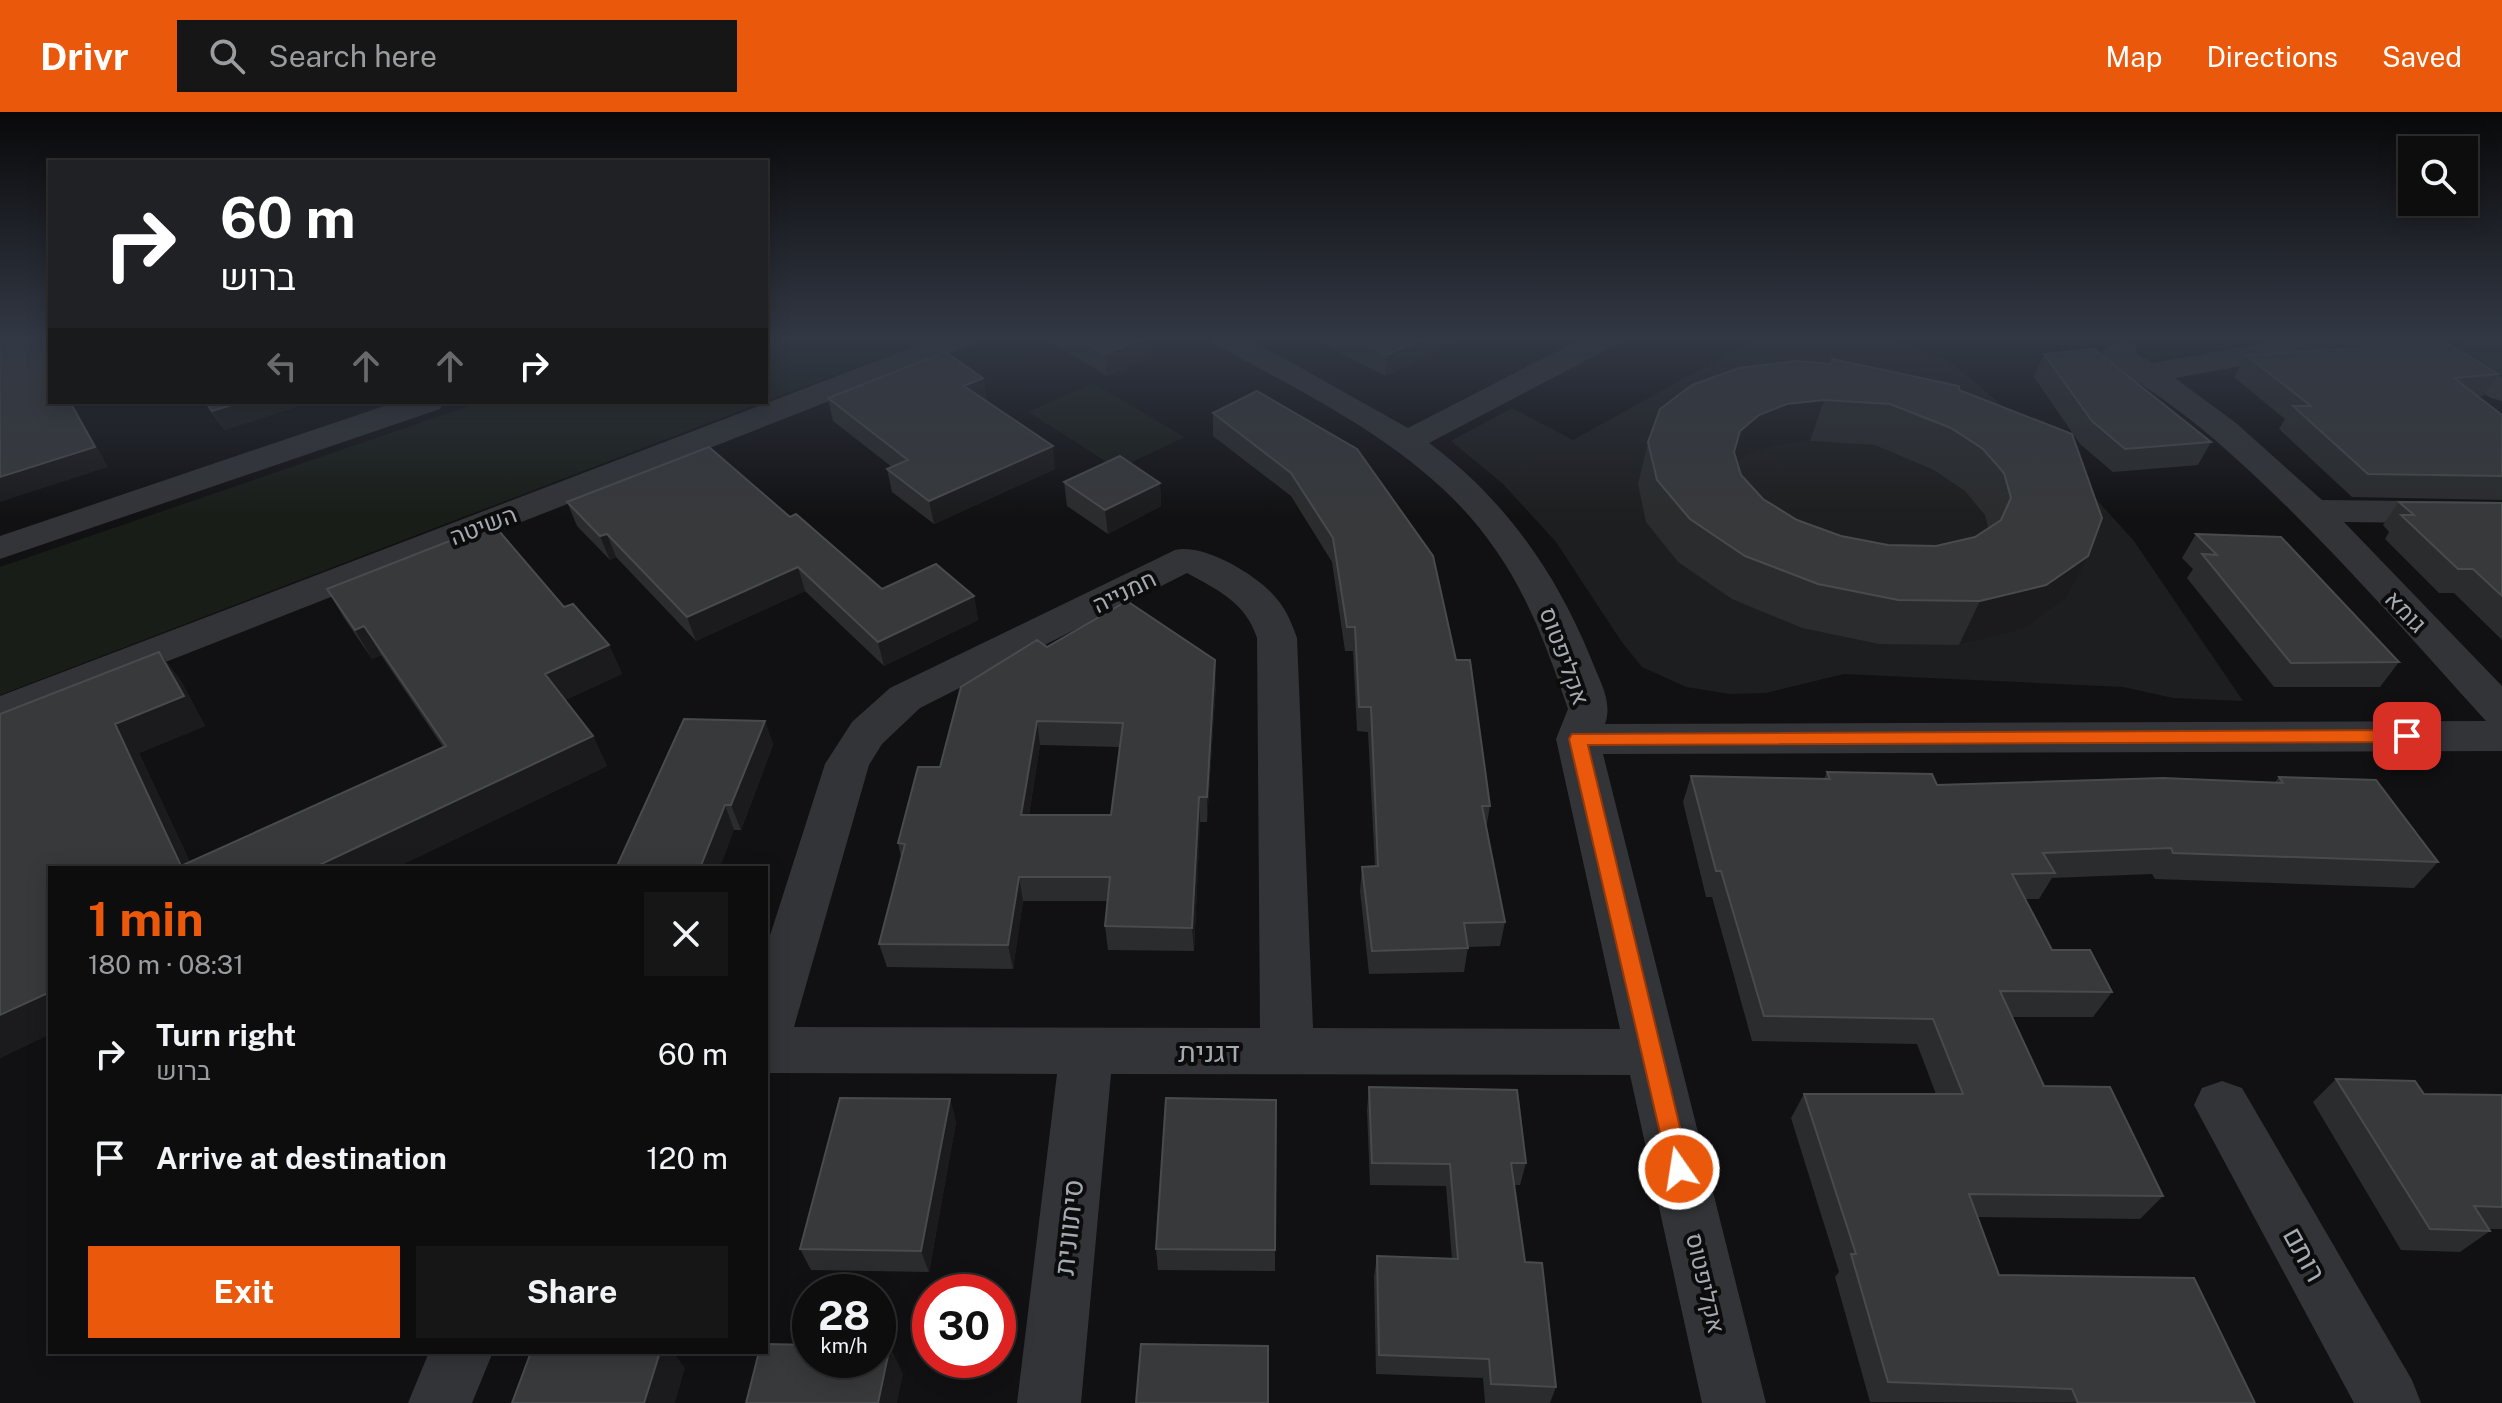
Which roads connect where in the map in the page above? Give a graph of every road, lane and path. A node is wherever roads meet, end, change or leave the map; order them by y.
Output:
1 (811, 397) edge
2 (1328, 397) edge
3 (1492, 397) edge
4 (2183, 397) edge
5 (422, 404) edge
6 (1406, 442) junction
7 (2310, 511) junction
8 (2502, 513) edge
9 (0, 548) edge
10 (0, 712) edge
11 (2502, 712) edge
12 (2502, 736) edge
13 (1578, 739) junction
14 (768, 1024) edge
15 (768, 1050) edge
16 (1086, 1051) junction
17 (1287, 1051) junction
18 (1651, 1052) junction
19 (2222, 1105) dead end
20 (460, 1354) edge
21 (440, 1403) edge
22 (1049, 1403) edge
23 (1734, 1403) edge
24 (2389, 1403) edge

1 - 10 street, השיטה
2 - 6 street, אקליפטוס
3 - 6 street
4 - 7 street, גומא
5 - 9 street
6 - 13 street, אקליפטוס
7 - 8 street
7 - 11 street, גומא
12 - 13 street
13 - 18 street, אקליפטוס
14 - 17 street, חמנייה
15 - 16 street, דגנית
16 - 17 street, דגנית
16 - 22 street, סיתוונית
17 - 18 street, דגנית
18 - 23 street, אקליפטוס
19 - 24 street, רותם
20 - 21 street

